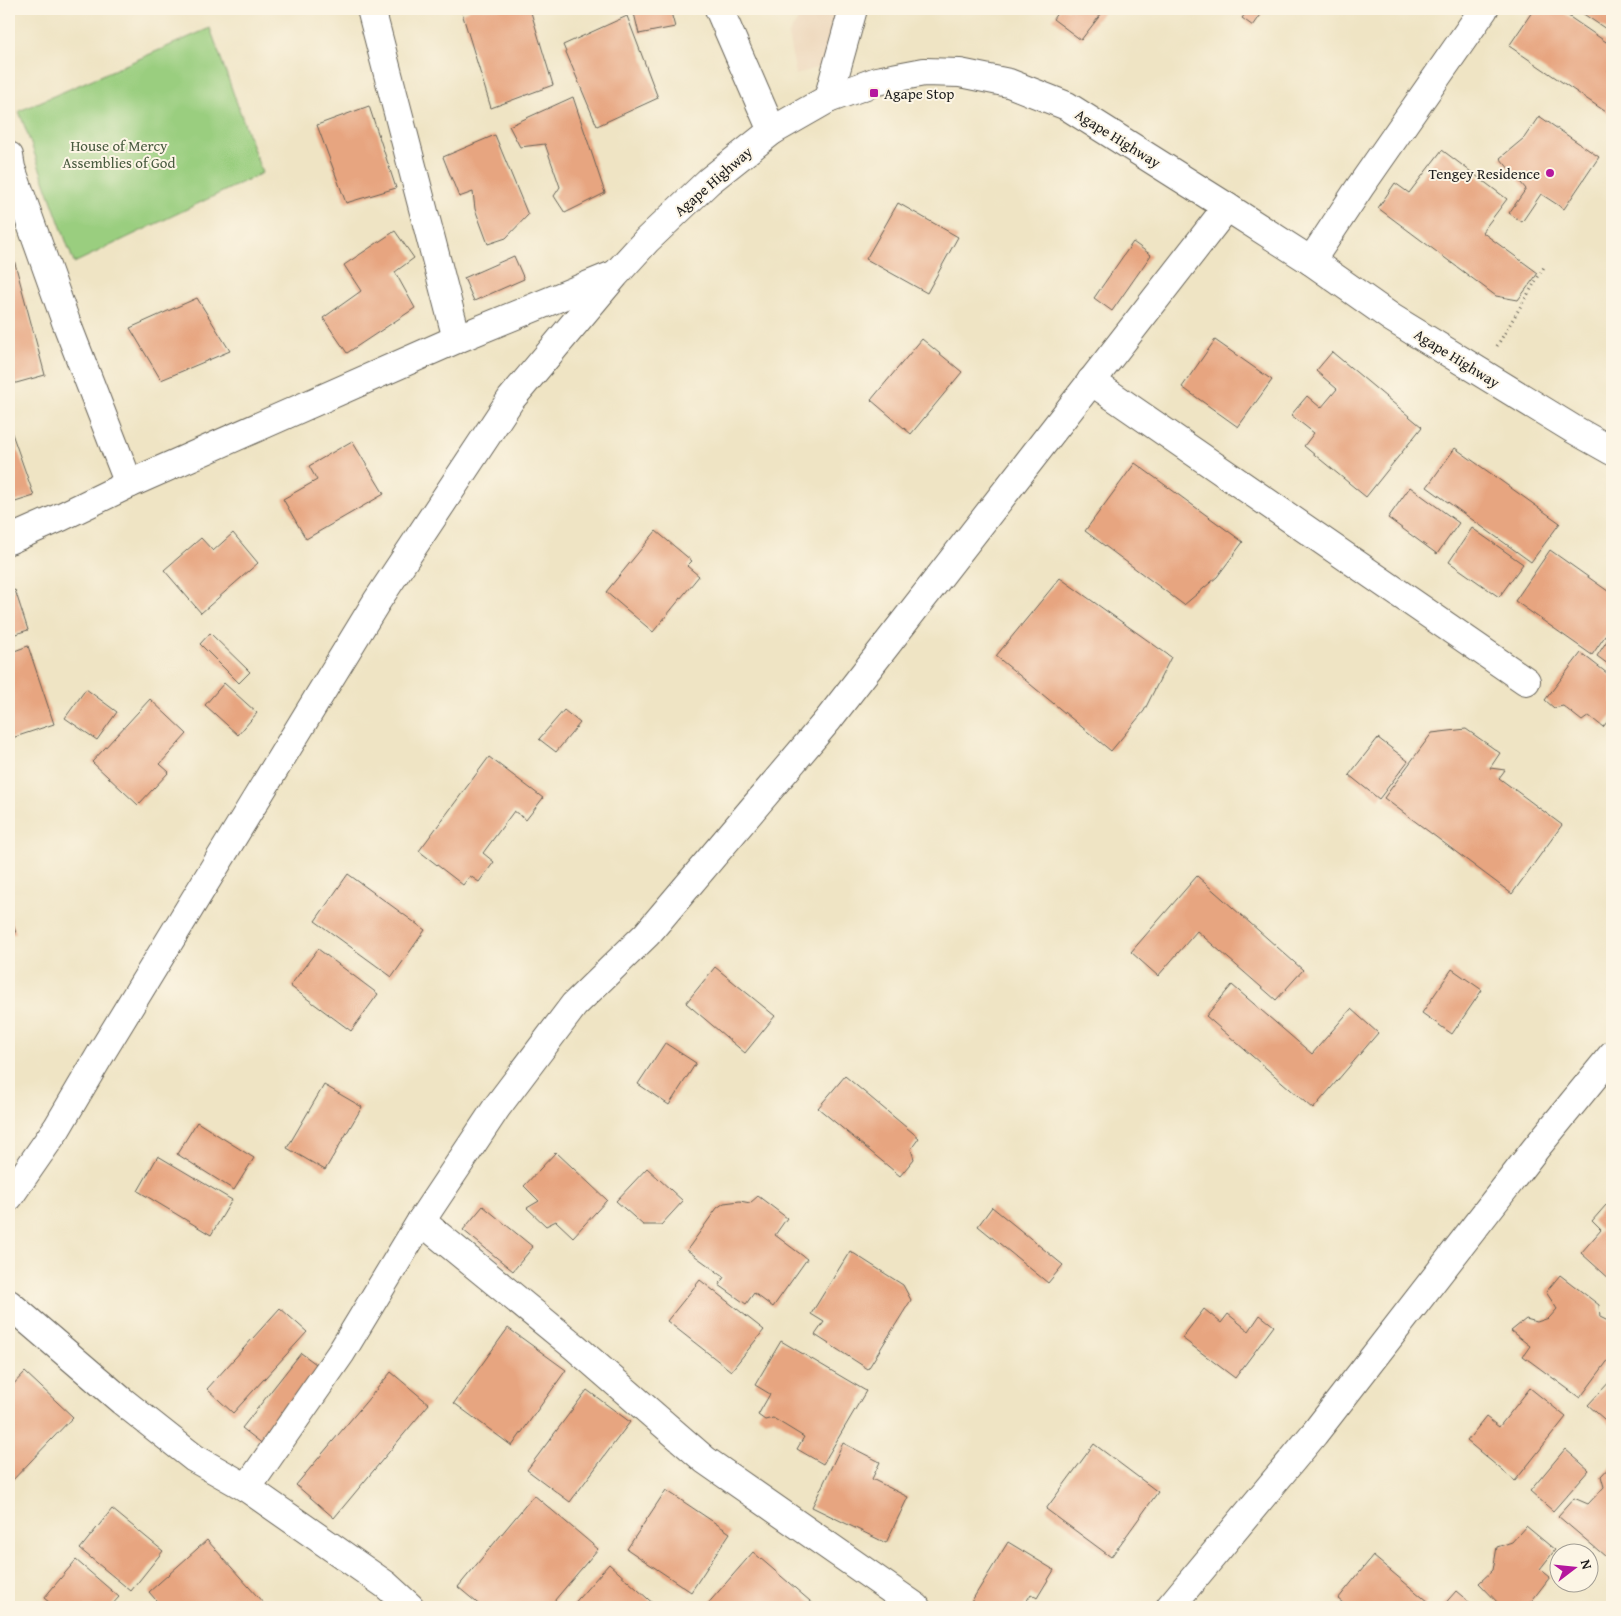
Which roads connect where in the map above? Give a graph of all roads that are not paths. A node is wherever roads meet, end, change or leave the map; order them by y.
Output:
1 (370, 9) edge
2 (719, 9) edge
3 (853, 9) edge
4 (1484, 9) edge
5 (828, 99) junction
6 (772, 131) junction
7 (9, 156) edge
8 (1227, 207) junction
9 (1311, 261) junction
10 (615, 274) junction
11 (457, 339) junction
12 (1091, 381) junction
13 (1612, 451) edge
14 (129, 484) junction
15 (9, 540) edge
16 (1526, 681) dead end
17 (1612, 1055) edge
18 (9, 1197) edge
19 (421, 1221) junction
20 (9, 1304) edge
21 (247, 1488) junction
22 (410, 1607) edge
23 (916, 1607) edge
24 (1170, 1607) edge

1 - 11 street
2 - 6 street
3 - 5 street
4 - 9 street
5 - 6 street, Agape Highway
5 - 8 street, Agape Highway
6 - 10 street, Agape Highway
7 - 14 street
8 - 9 street, Agape Highway
8 - 12 street
9 - 13 street, Agape Highway
10 - 11 street
10 - 18 street, Agape Highway
11 - 14 street
12 - 16 street
12 - 19 street
14 - 15 street
17 - 24 street
19 - 21 street
19 - 23 street
20 - 21 street
21 - 22 street

